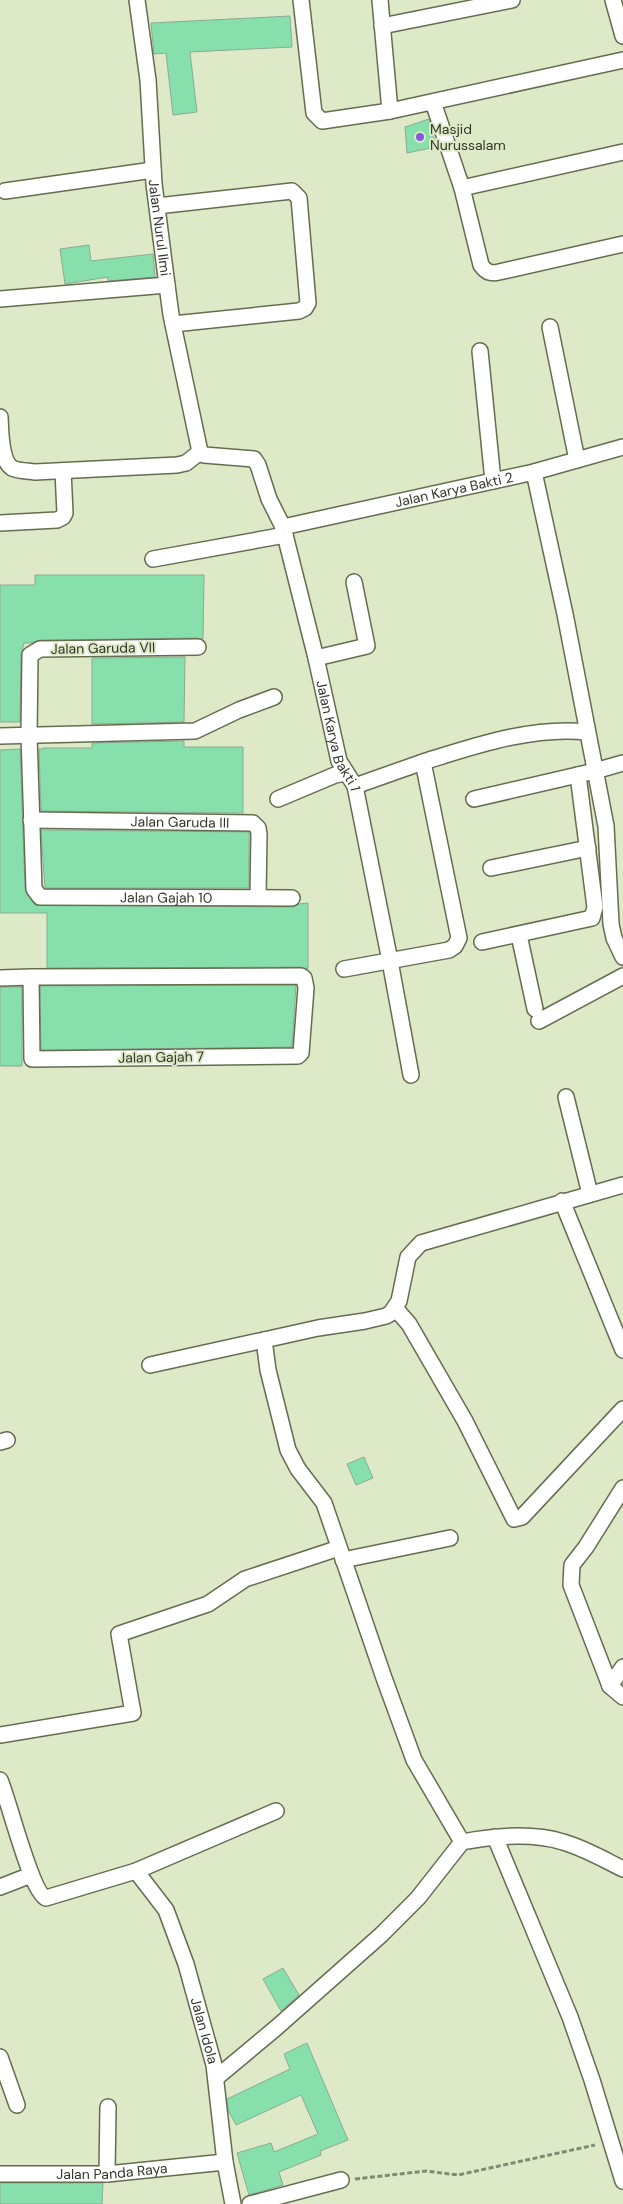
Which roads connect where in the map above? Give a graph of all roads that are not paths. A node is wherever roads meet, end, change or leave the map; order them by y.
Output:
1 (136, 0) edge
2 (300, 0) edge
3 (380, 0) edge
4 (512, 0) edge
5 (613, 0) edge
6 (382, 26) junction
7 (623, 36) edge
8 (623, 60) edge
9 (434, 102) junction
10 (390, 111) junction
11 (623, 152) edge
12 (153, 170) junction
13 (462, 188) junction
14 (5, 190) dead end
15 (157, 206) junction
16 (623, 244) edge
17 (167, 285) junction
18 (0, 298) edge
19 (173, 324) junction
20 (550, 327) dead end
21 (480, 352) dead end
22 (0, 417) edge
23 (623, 447) edge
24 (200, 452) junction
25 (578, 460) junction
26 (63, 470) junction
27 (534, 472) junction
28 (493, 481) junction
29 (0, 523) edge
30 (284, 531) junction
31 (153, 560) dead end
32 (354, 582) dead end
33 (198, 647) dead end
34 (316, 658) junction
35 (274, 697) dead end
36 (588, 732) junction
37 (0, 736) edge
38 (29, 736) junction
39 (423, 762) junction
40 (623, 762) edge
41 (595, 771) junction
42 (346, 773) junction
43 (578, 775) junction
44 (355, 786) junction
45 (278, 799) dead end
46 (474, 799) dead end
47 (31, 820) junction
48 (588, 848) junction
49 (491, 868) dead end
50 (258, 897) junction
51 (292, 898) dead end
52 (519, 935) junction
53 (482, 942) dead end
54 (623, 957) edge
55 (390, 961) junction
56 (344, 969) dead end
57 (623, 976) edge
58 (31, 977) junction
59 (0, 978) edge
60 (410, 1075) dead end
61 (566, 1097) dead end
62 (623, 1185) edge
63 (590, 1194) junction
64 (562, 1201) junction
65 (395, 1308) junction
66 (264, 1340) junction
67 (623, 1350) edge
68 (150, 1365) dead end
69 (623, 1409) edge
70 (623, 1488) edge
71 (450, 1538) dead end
72 (341, 1554) junction
73 (623, 1667) edge
74 (610, 1686) junction
75 (623, 1698) edge
76 (0, 1735) edge
77 (0, 1780) edge
78 (276, 1811) dead end
79 (495, 1837) junction
80 (462, 1842) junction
81 (623, 1868) edge
82 (136, 1872) junction
83 (31, 1876) junction
84 (0, 1887) edge
85 (0, 2057) edge
86 (216, 2078) junction
87 (17, 2104) dead end
88 (108, 2107) dead end
89 (225, 2162) junction
90 (0, 2174) edge
91 (107, 2174) junction
92 (341, 2180) road end
93 (623, 2181) edge
94 (233, 2204) edge
95 (250, 2204) edge

1 - 12 street, Jalan Nurul Ilmi
2 - 10 street
3 - 6 street
4 - 6 street
5 - 7 street
6 - 10 street
8 - 9 street
9 - 10 street
9 - 13 street
11 - 13 street
12 - 14 street
12 - 15 street, Jalan Nurul Ilmi
13 - 16 street
15 - 17 street, Jalan Nurul Ilmi
15 - 19 street
17 - 18 street
17 - 19 street, Jalan Nurul Ilmi
19 - 24 street, Jalan Nurul Ilmi
20 - 25 street
21 - 28 street
22 - 26 street
23 - 25 street, Jalan Karya Bakti 2
24 - 26 street
24 - 30 street, Jalan Karya Bakti 1
25 - 27 street, Jalan Karya Bakti 2
26 - 29 street
27 - 28 street, Jalan Karya Bakti 2
27 - 36 street
28 - 30 street, Jalan Karya Bakti 2
30 - 31 street, Jalan Karya Bakti 2
30 - 34 street, Jalan Karya Bakti 1
32 - 34 street
33 - 38 street, Jalan Garuda VII
34 - 42 street, Jalan Karya Bakti 1
35 - 38 street
36 - 39 street
36 - 41 street
37 - 38 street
38 - 47 street
39 - 44 street
39 - 55 street
40 - 41 street
41 - 43 street
41 - 54 street
42 - 44 street, Jalan Karya Bakti 1
42 - 45 street
43 - 46 street
43 - 48 street
44 - 55 street, Jalan Karya Bakti 1
47 - 50 street, Jalan Gajah 10
47 - 50 street, Jalan Garuda III
48 - 49 street
48 - 52 street
50 - 51 street, Jalan Gajah 10
52 - 53 street
52 - 57 street
55 - 56 street
55 - 60 street, Jalan Karya Bakti 1
58 - 58 street, Jalan Gajah 7
58 - 59 street
61 - 63 street
62 - 63 street
63 - 64 street
64 - 65 street
64 - 67 street
65 - 66 street
65 - 69 street
66 - 68 street
66 - 72 street
70 - 74 street
71 - 72 street
72 - 76 street
72 - 80 street
73 - 74 street
74 - 75 street
77 - 83 street
78 - 82 street
79 - 80 street
79 - 81 street
79 - 93 street
80 - 86 street
82 - 83 street
82 - 86 street, Jalan Idola
83 - 84 street
85 - 87 street
86 - 89 street, Jalan Idola
88 - 91 street
89 - 91 street, Jalan Panda Raya
89 - 94 street, Jalan Idola
90 - 91 street, Jalan Panda Raya
92 - 95 street

